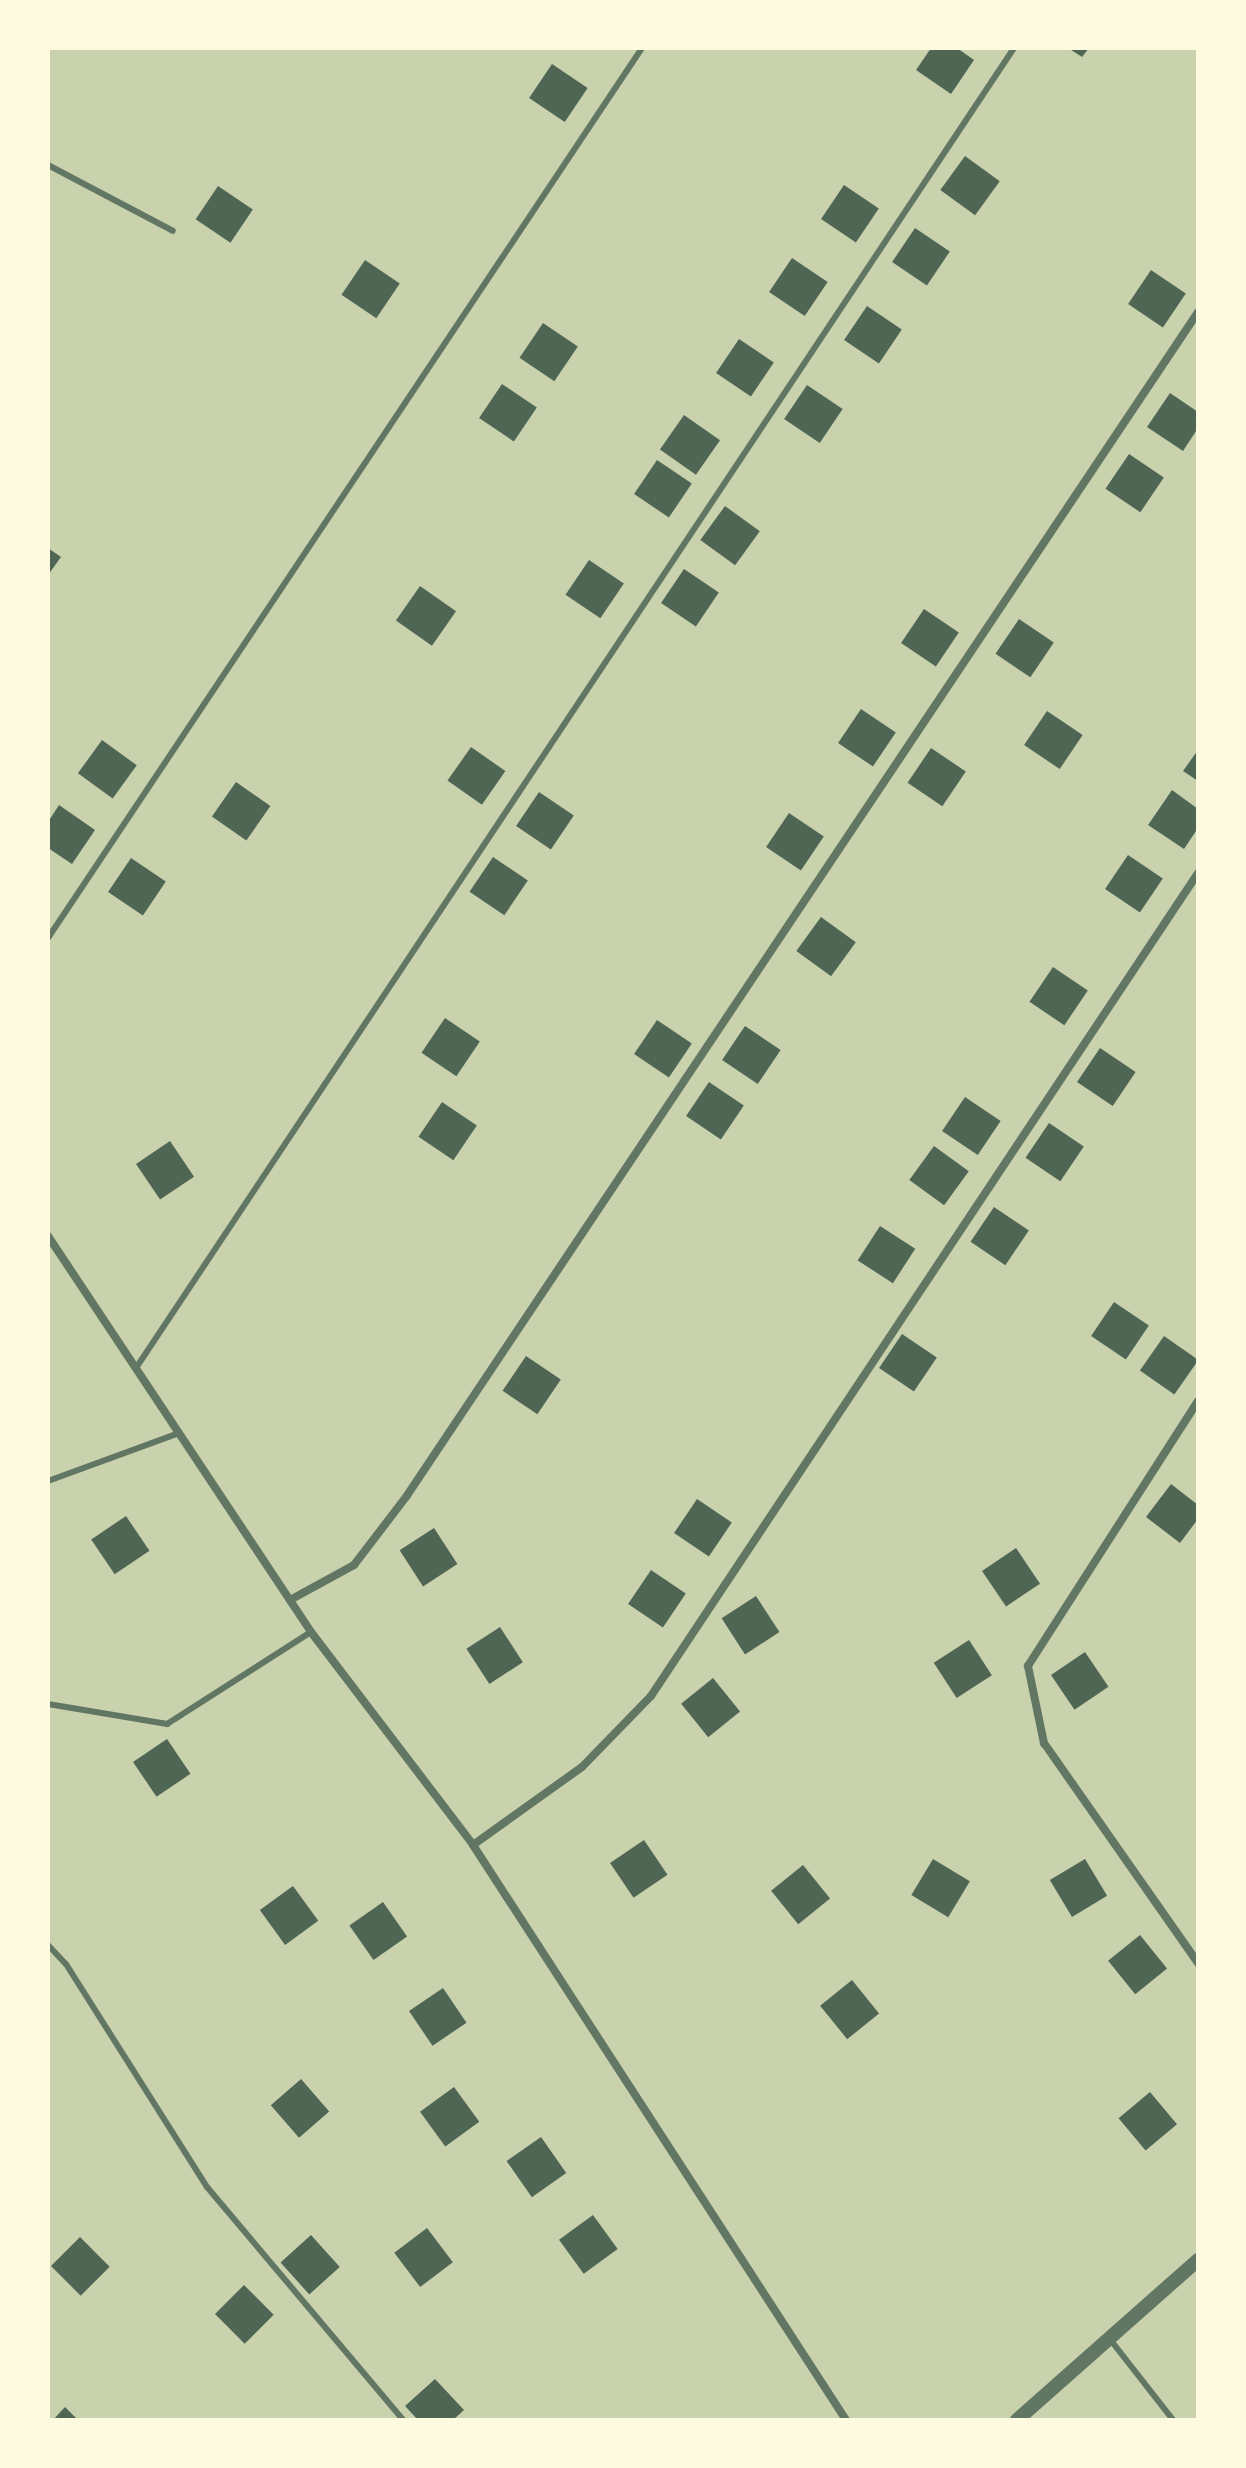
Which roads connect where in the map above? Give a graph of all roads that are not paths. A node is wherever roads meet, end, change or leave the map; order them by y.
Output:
1 (642, 48) edge
2 (1014, 48) edge
3 (48, 165) edge
4 (173, 231) dead end
5 (1198, 312) edge
6 (1198, 873) edge
7 (48, 938) edge
8 (48, 1236) edge
9 (136, 1368) junction
10 (1198, 1401) edge
11 (179, 1433) junction
12 (48, 1481) edge
13 (290, 1600) junction
14 (311, 1632) junction
15 (48, 1704) edge
16 (473, 1845) junction
17 (48, 1945) edge
18 (1198, 1963) edge
19 (1198, 2260) edge
20 (1109, 2338) junction
21 (403, 2420) edge
22 (846, 2420) edge
23 (1017, 2420) edge
24 (1173, 2420) edge

1 - 7 lane
2 - 9 lane
3 - 4 lane
5 - 13 street
6 - 16 street
8 - 9 street
9 - 11 street
10 - 18 street
11 - 12 lane
11 - 13 street
13 - 14 street
14 - 15 lane
14 - 16 street
16 - 22 street
17 - 21 lane
19 - 20 street
20 - 23 street
20 - 24 lane

